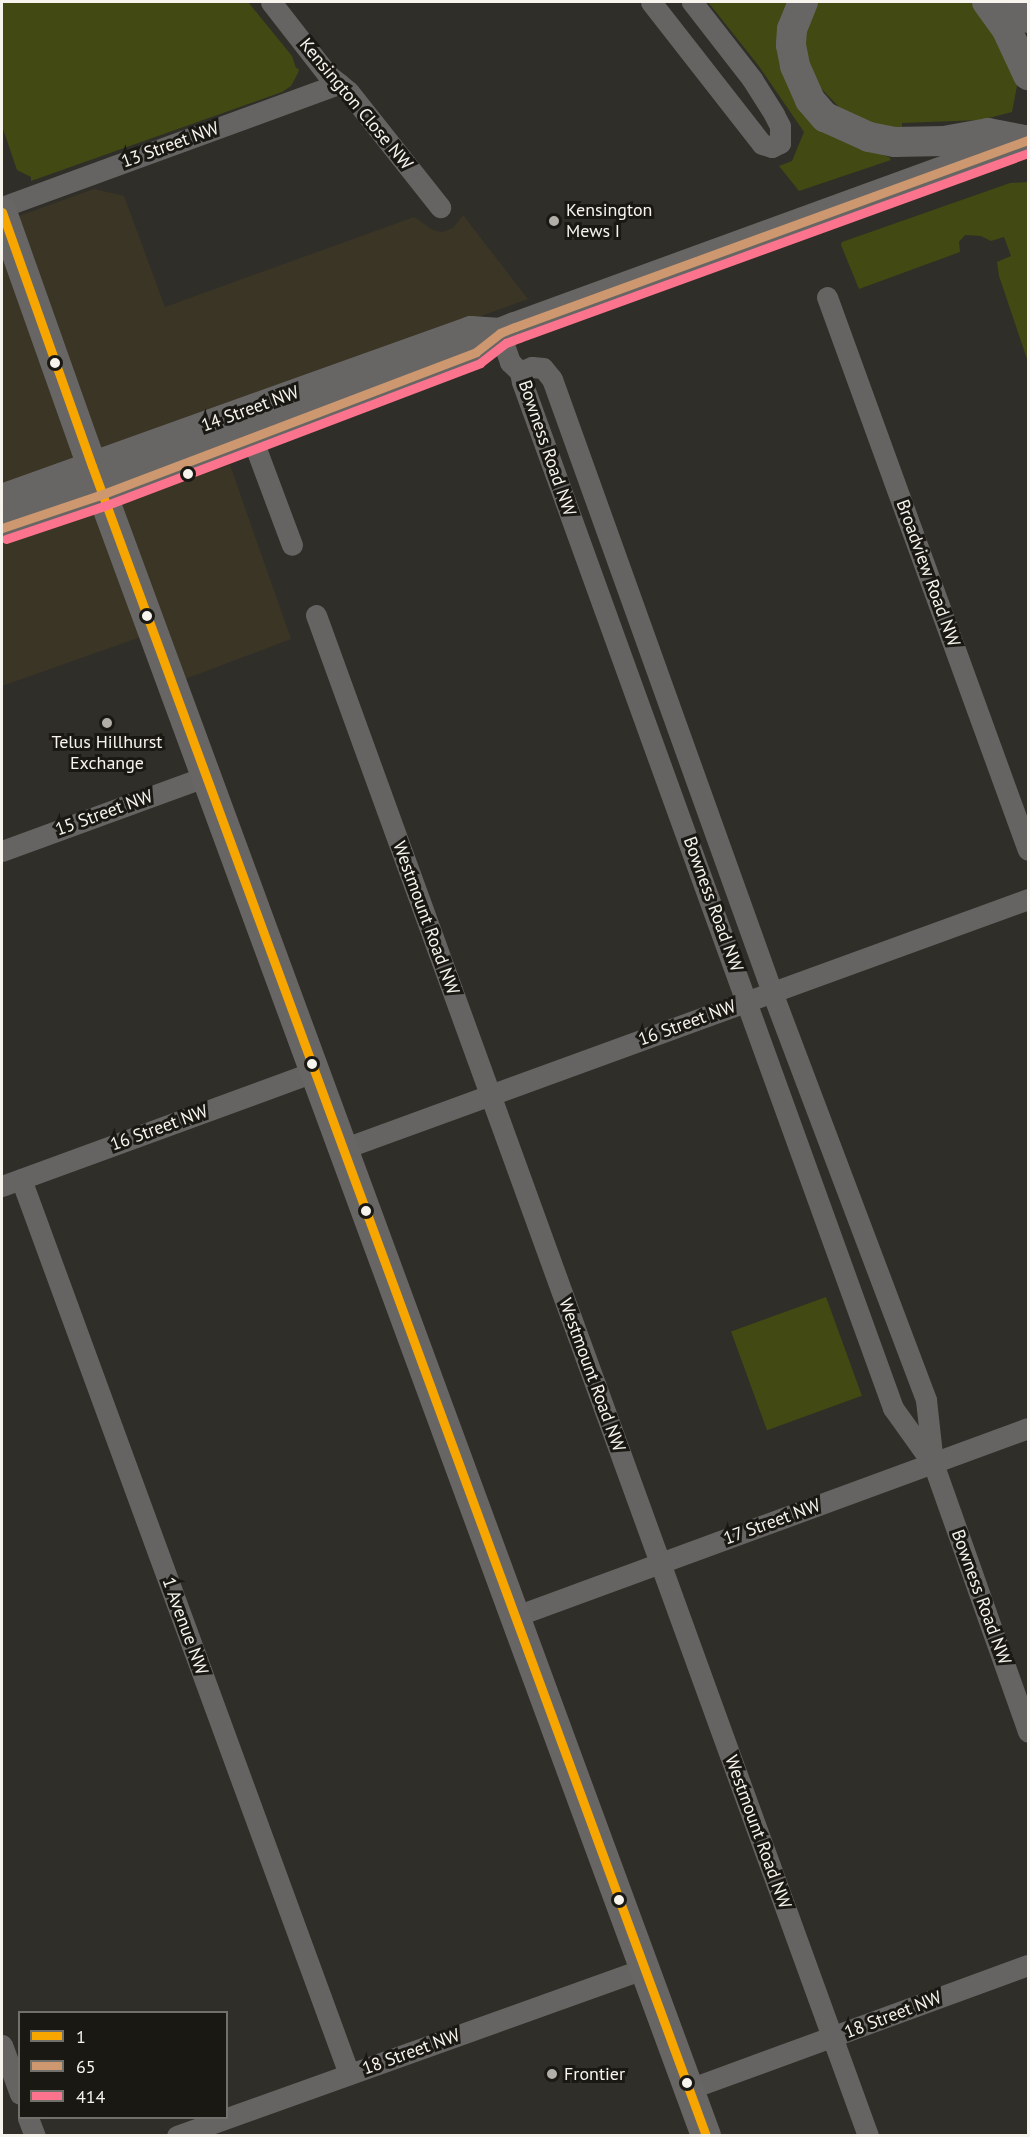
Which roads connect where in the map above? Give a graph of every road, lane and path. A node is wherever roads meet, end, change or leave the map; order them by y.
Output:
1 (271, 2) edge
2 (651, 2) edge
3 (692, 2) edge
4 (802, 2) edge
5 (987, 2) edge
6 (1019, 2) edge
7 (1029, 18) edge
8 (1029, 75) edge
9 (339, 84) junction
10 (1027, 140) edge
11 (2, 207) edge
12 (440, 207) dead end
13 (2, 212) edge
14 (827, 297) dead end
15 (500, 333) junction
16 (520, 372) junction
17 (252, 438) junction
18 (92, 466) junction
19 (103, 494) junction
20 (2, 499) edge
21 (2, 528) edge
22 (292, 545) dead end
23 (316, 615) dead end
24 (207, 776) junction
25 (1029, 850) edge
26 (2, 851) edge
27 (1029, 899) edge
28 (772, 992) junction
29 (748, 1001) junction
30 (316, 1071) junction
31 (490, 1095) junction
32 (345, 1148) junction
33 (11, 1182) edge
34 (1029, 1428) edge
35 (933, 1463) junction
36 (660, 1563) junction
37 (516, 1616) junction
38 (1029, 1732) edge
39 (1029, 1965) edge
40 (645, 1968) junction
41 (832, 2038) junction
42 (2, 2045) edge
43 (349, 2074) junction
44 (18, 2089) edge
45 (689, 2089) junction
46 (228, 2118) edge
47 (28, 2119) edge
48 (224, 2119) edge
49 (34, 2136) edge
50 (177, 2136) edge
51 (706, 2136) edge
52 (868, 2136) edge

1 - 9 street, Kensington Close NW
2 - 3 street
4 - 10 main road
5 - 8 main road
6 - 7 main road
9 - 11 street, 13 Street NW
9 - 12 street, Kensington Close NW
10 - 15 main road, 14 Street NW
13 - 18 main road
14 - 25 street, Broadview Road NW
15 - 16 street
15 - 17 main road, 14 Street NW
15 - 18 main road, 14 Street NW
16 - 28 street, Bowness Road NW
16 - 29 street, Bowness Road NW
17 - 19 main road, 14 Street NW
17 - 22 street
18 - 19 main road
18 - 20 main road, 14 Street NW
19 - 21 main road, 14 Street NW
19 - 24 main road
23 - 31 street, Westmount Road NW
24 - 26 street, 15 Street NW
24 - 30 main road
27 - 28 street, 16 Street NW
28 - 29 street, 16 Street NW
28 - 35 street, Bowness Road NW
29 - 31 street, 16 Street NW
29 - 35 street, Bowness Road NW
30 - 32 main road
30 - 33 street, 16 Street NW
31 - 32 street, 16 Street NW
31 - 36 street, Westmount Road NW
32 - 37 main road
33 - 43 street, 1 Avenue NW
34 - 35 street, 17 Street NW
35 - 36 street, 17 Street NW
35 - 38 street, Bowness Road NW
36 - 37 street, 17 Street NW
36 - 41 street, Westmount Road NW
37 - 40 main road
39 - 41 street, 18 Street NW
40 - 43 street, 18 Street NW
40 - 45 main road
41 - 45 street, 18 Street NW
41 - 52 street, Westmount Road NW
42 - 44 street
43 - 46 street, 18 Street NW
45 - 51 main road
47 - 49 street
48 - 50 street, 18 Street NW

